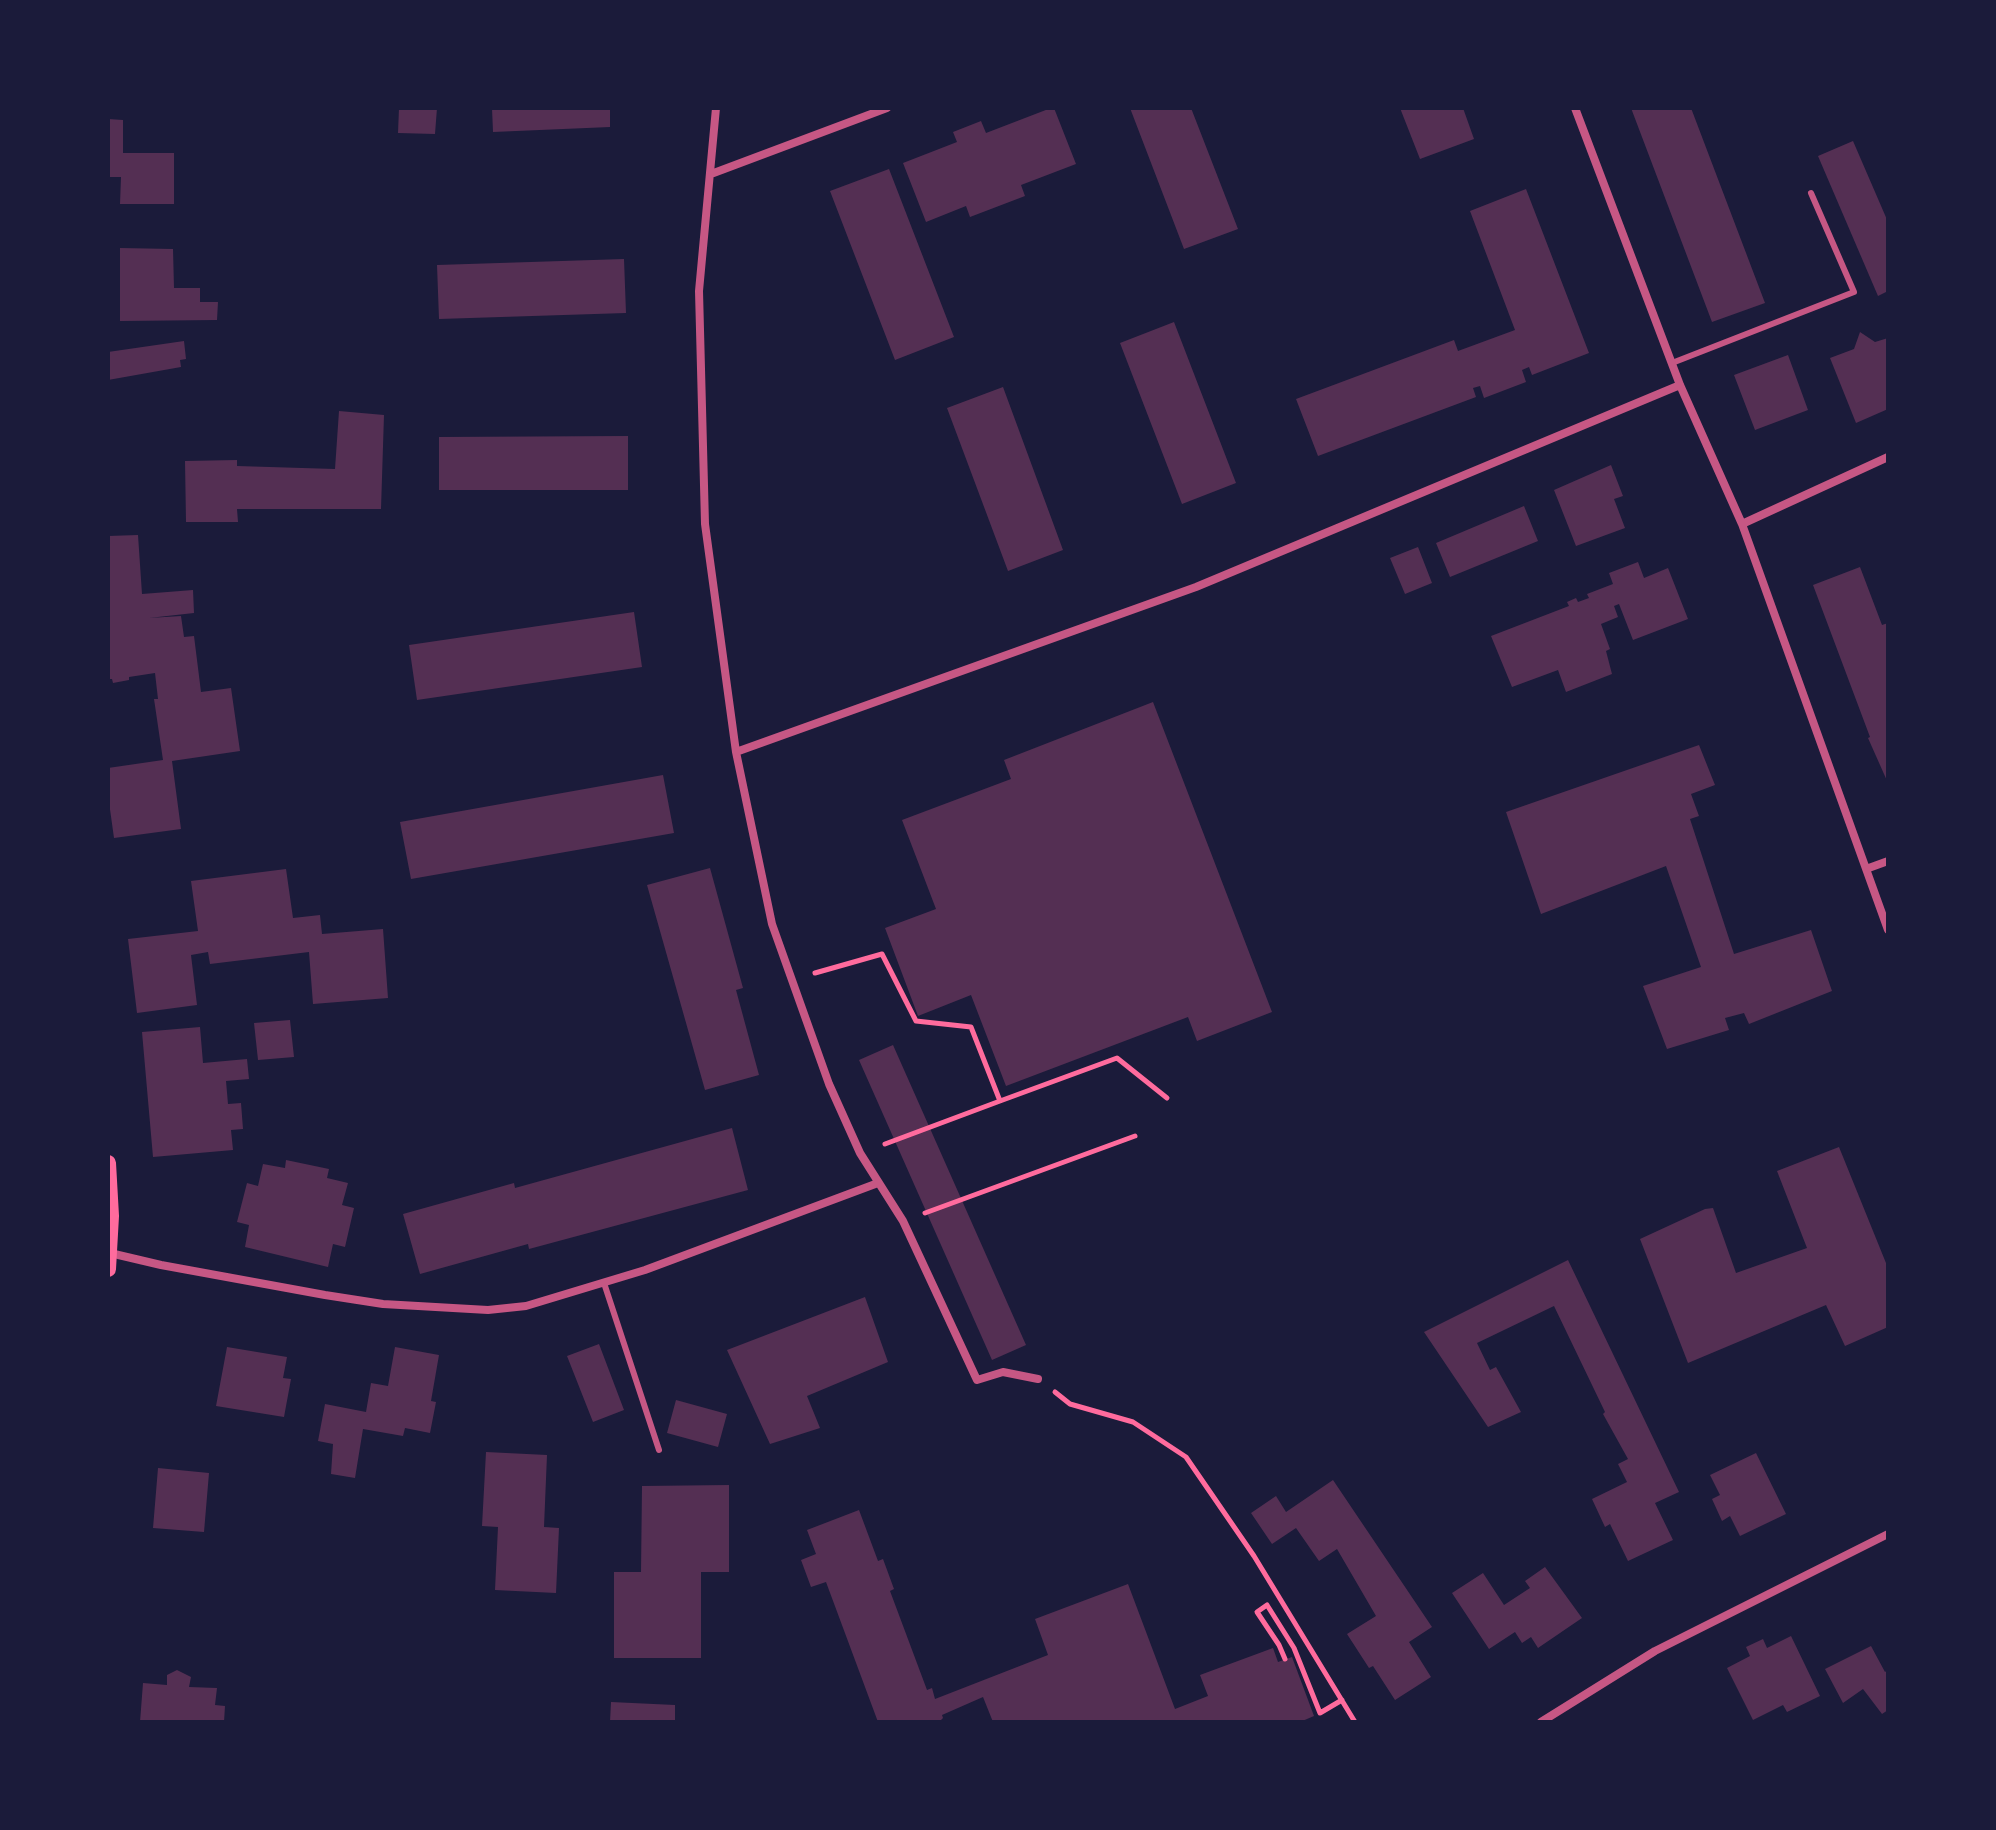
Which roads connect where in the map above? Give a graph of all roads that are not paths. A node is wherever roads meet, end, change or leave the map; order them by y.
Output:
1 (716, 108) edge
2 (887, 108) edge
3 (1575, 108) edge
4 (711, 174) junction
5 (1811, 193) dead end
6 (1672, 363) junction
7 (1680, 385) junction
8 (1888, 457) edge
9 (1742, 524) junction
10 (736, 752) junction
11 (1888, 861) edge
12 (1866, 869) junction
13 (1888, 930) edge
14 (108, 1163) edge
15 (878, 1183) junction
16 (109, 1258) edge
17 (604, 1283) junction
18 (1038, 1379) dead end
19 (659, 1450) dead end
20 (1888, 1534) edge
21 (1541, 1722) edge

1 - 4 street
2 - 4 street
3 - 6 street
4 - 10 street
5 - 6 lane
6 - 7 street
7 - 9 street
7 - 10 street
8 - 9 street
9 - 12 street
10 - 15 street
11 - 12 street
12 - 13 street
14 - 16 main road
15 - 17 street
15 - 18 street
16 - 17 street
17 - 19 lane
20 - 21 street

